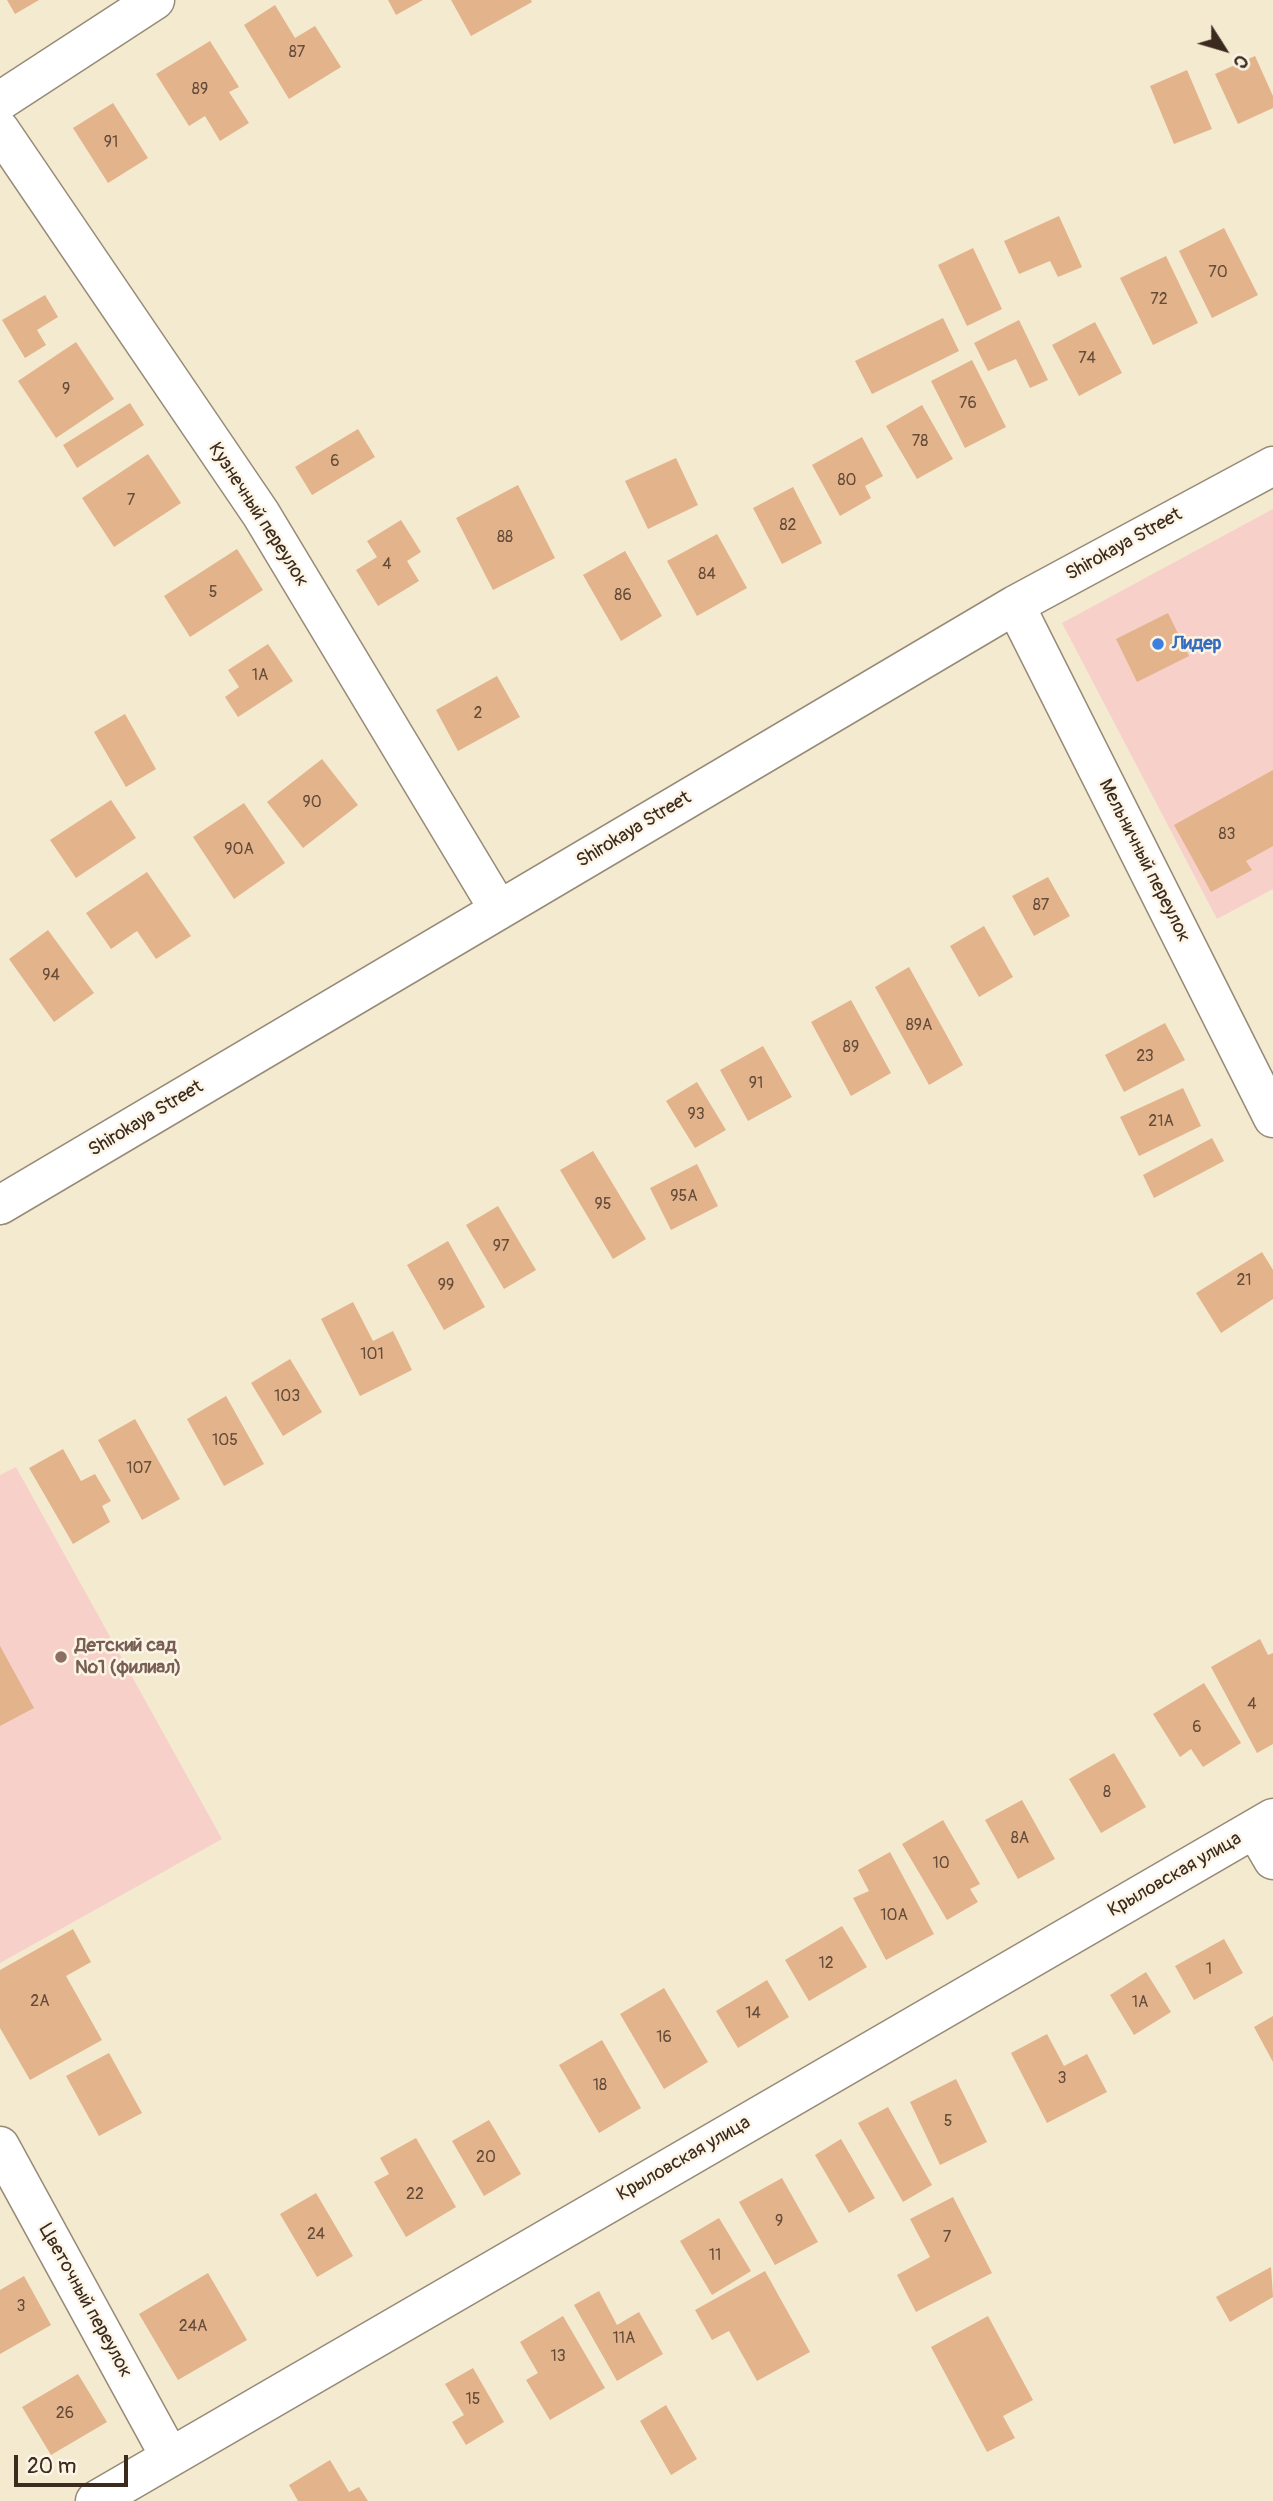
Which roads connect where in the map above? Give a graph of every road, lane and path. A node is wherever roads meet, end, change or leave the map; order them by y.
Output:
1 (155, 0) edge
2 (0, 101) edge
3 (0, 130) edge
4 (1273, 466) edge
5 (1015, 605) junction
6 (499, 910) junction
7 (1273, 1118) edge
8 (0, 1205) edge
9 (1267, 1836) edge
10 (0, 2146) edge
11 (170, 2457) junction
12 (95, 2501) edge

1 - 2 street
3 - 6 street, Кузнечный переулок
4 - 5 street, Shirokaya Street
5 - 6 street, Shirokaya Street
5 - 7 street, Мельничный переулок
6 - 8 street, Shirokaya Street
9 - 11 street, Крыловская улица
10 - 11 street, Цветочный переулок
11 - 12 street, Крыловская улица

